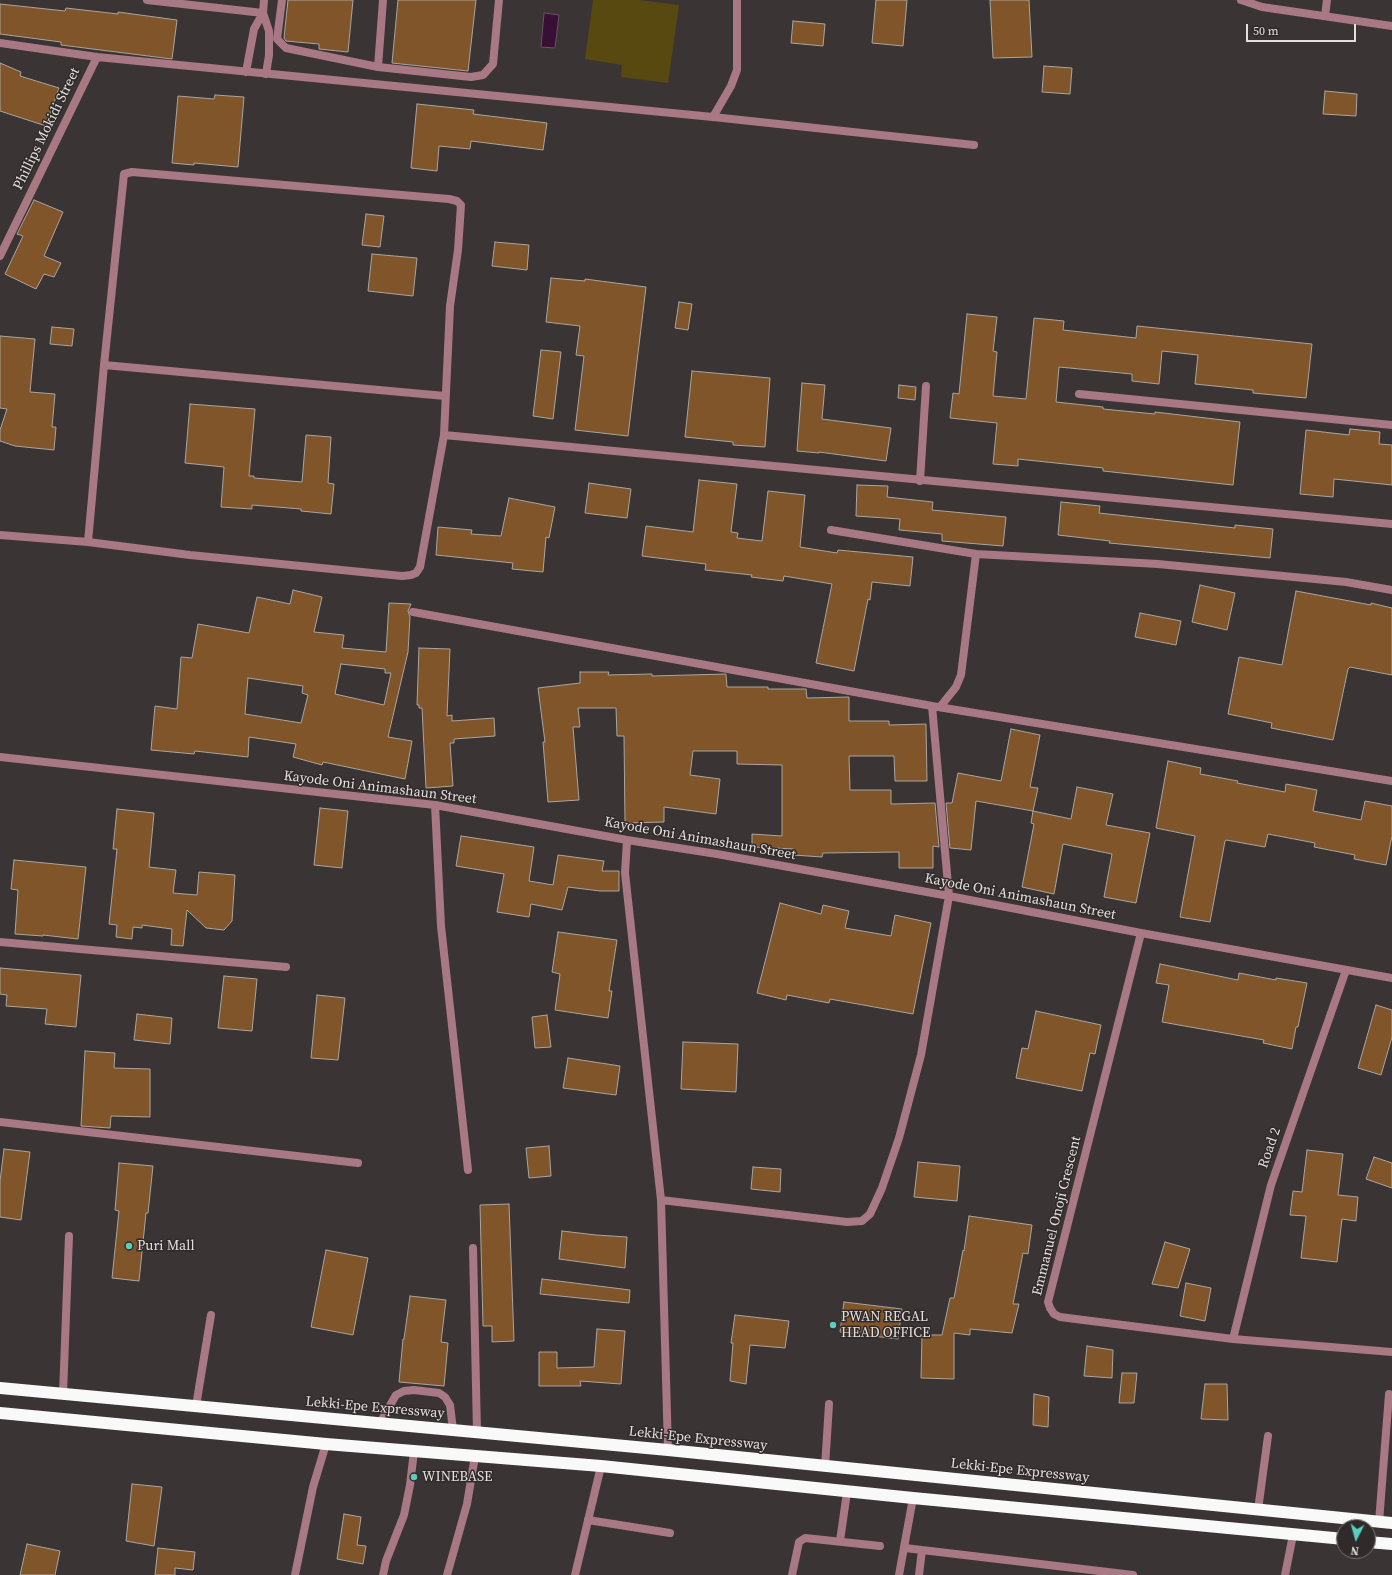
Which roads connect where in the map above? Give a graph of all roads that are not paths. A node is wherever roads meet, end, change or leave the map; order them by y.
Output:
1 (147, 0) edge
2 (264, 0) edge
3 (282, 0) edge
4 (383, 0) edge
5 (499, 0) edge
6 (737, 0) edge
7 (1241, 0) edge
8 (1327, 0) edge
9 (263, 13) junction
10 (1325, 16) junction
11 (1392, 26) edge
12 (0, 43) edge
13 (97, 57) junction
14 (378, 67) junction
15 (246, 72) junction
16 (266, 74) junction
17 (713, 118) junction
18 (974, 145) dead end
19 (0, 256) edge
20 (104, 365) junction
21 (926, 386) dead end
22 (1079, 394) dead end
23 (446, 396) junction
24 (1392, 425) edge
25 (444, 435) junction
26 (920, 481) junction
27 (1392, 524) edge
28 (831, 530) dead end
29 (0, 535) edge
30 (88, 542) junction
31 (976, 554) junction
32 (1392, 590) edge
33 (413, 612) dead end
34 (936, 706) junction
35 (0, 757) edge
36 (1392, 781) edge
37 (435, 805) junction
38 (627, 840) junction
39 (949, 896) junction
40 (1141, 933) junction
41 (0, 942) edge
42 (286, 967) dead end
43 (1346, 970) junction
44 (1392, 978) edge
45 (0, 1122) edge
46 (358, 1163) dead end
47 (468, 1170) dead end
48 (661, 1200) junction
49 (69, 1236) dead end
50 (473, 1248) dead end
51 (211, 1315) dead end
52 (1233, 1339) junction
53 (1392, 1352) edge
54 (0, 1388) edge
55 (63, 1394) junction
56 (1389, 1394) dead end
57 (829, 1404) dead end
58 (196, 1406) junction
59 (0, 1413) edge
60 (380, 1423) junction
61 (453, 1430) junction
62 (477, 1432) junction
63 (1268, 1436) dead end
64 (326, 1444) junction
65 (668, 1450) junction
66 (414, 1451) junction
67 (475, 1456) junction
68 (601, 1466) junction
69 (825, 1467) junction
70 (847, 1492) junction
71 (913, 1498) junction
72 (1258, 1510) junction
73 (588, 1520) junction
74 (1336, 1520) edge
75 (1376, 1522) edge
76 (1379, 1522) junction
77 (1392, 1523) edge
78 (670, 1533) dead end
79 (1293, 1535) junction
80 (1336, 1538) edge
81 (840, 1542) junction
82 (1376, 1543) edge
83 (1392, 1544) edge
84 (880, 1546) dead end
85 (905, 1548) junction
86 (922, 1550) junction
87 (294, 1575) edge
88 (383, 1575) edge
89 (447, 1575) edge
90 (575, 1575) edge
91 (792, 1575) edge
92 (899, 1575) edge
93 (919, 1575) edge
94 (1134, 1575) edge
95 (1285, 1575) edge

1 - 9 street
2 - 9 street
3 - 14 street
4 - 14 street
5 - 14 street
6 - 17 street
7 - 10 street
8 - 10 street
9 - 15 street
9 - 16 street
10 - 11 street
12 - 13 street
13 - 15 street
13 - 19 street, Phillips Mokidi Street
15 - 16 street
16 - 17 street
17 - 18 street
20 - 23 street
20 - 23 street
20 - 30 street
21 - 26 street
22 - 24 street
23 - 25 street
25 - 26 street
25 - 30 street
26 - 27 street
28 - 31 street
29 - 30 street
31 - 32 street
31 - 34 street
33 - 34 street
34 - 36 street
34 - 39 street
35 - 37 street, Kayode Oni Animashaun Street
37 - 38 street, Kayode Oni Animashaun Street
37 - 47 street
38 - 39 street, Kayode Oni Animashaun Street
38 - 48 street
39 - 40 street, Kayode Oni Animashaun Street
39 - 48 street
40 - 43 street, Kayode Oni Animashaun Street
40 - 52 street, Emmanuel Onoji Crescent
41 - 42 street
43 - 44 street, Kayode Oni Animashaun Street
43 - 52 street, Road 2
45 - 46 street
48 - 65 street
49 - 55 street
50 - 62 street
51 - 58 street
52 - 53 street, Emmanuel Onoji Crescent
54 - 55 highway, Lekki-Epe Expressway
55 - 58 highway, Lekki-Epe Expressway
56 - 76 street
57 - 69 street
58 - 60 highway, Lekki-Epe Expressway
59 - 64 highway
60 - 61 highway, Lekki-Epe Expressway
60 - 61 street
61 - 62 highway, Lekki-Epe Expressway
62 - 65 highway, Lekki-Epe Expressway
63 - 72 street
64 - 66 highway
64 - 87 street
65 - 69 highway, Lekki-Epe Expressway
66 - 67 highway
66 - 88 street
67 - 68 highway
67 - 89 street
68 - 70 highway
68 - 73 street
69 - 72 highway, Lekki-Epe Expressway
70 - 71 highway
70 - 81 street
71 - 79 highway
71 - 85 street
72 - 74 highway, Lekki-Epe Expressway
73 - 78 street
73 - 90 street
75 - 76 highway, Lekki-Epe Expressway
76 - 77 highway, Lekki-Epe Expressway
79 - 80 highway
79 - 95 street
81 - 84 street
81 - 91 street
82 - 83 highway
85 - 86 street
85 - 92 street
86 - 93 street
86 - 94 street

